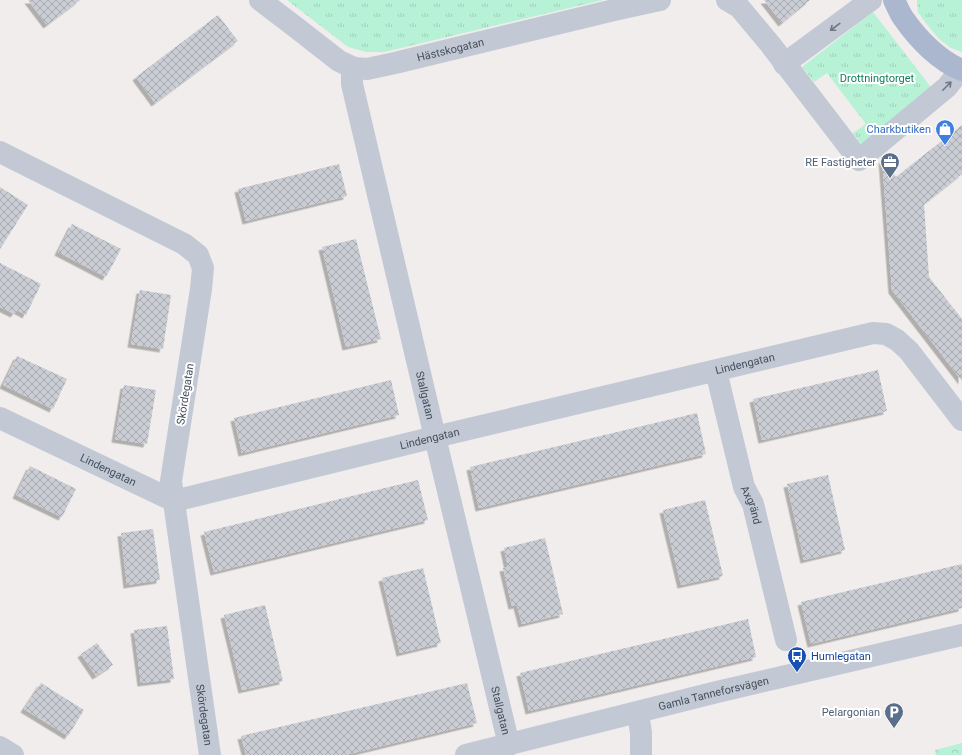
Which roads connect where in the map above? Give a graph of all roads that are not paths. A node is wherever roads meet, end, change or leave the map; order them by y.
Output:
1 (260, 0) edge
2 (660, 0) edge
3 (727, 0) edge
4 (870, 0) edge
5 (894, 0) edge
6 (784, 64) junction
7 (354, 68) junction
8 (962, 70) edge
9 (0, 152) edge
10 (716, 371) junction
11 (0, 418) edge
12 (962, 420) edge
13 (435, 437) junction
14 (174, 501) junction
15 (962, 635) edge
16 (786, 640) dead end
17 (638, 713) junction
18 (509, 745) junction
19 (0, 747) edge
20 (13, 755) edge
21 (210, 755) edge
22 (466, 755) edge
23 (641, 755) edge

1 - 7 street
2 - 7 street, Hästskogatan
3 - 6 street
4 -> 6 street
5 - 8 main road
6 -> 8 street
7 - 13 street, Stallgatan
9 - 14 street, Skördegatan
10 - 12 street, Lindengatan
10 - 13 street, Lindengatan
10 - 16 street, Axgränd
11 - 14 street, Lindengatan
13 - 14 street, Lindengatan
13 - 18 street, Stallgatan
14 - 21 street, Skördegatan
15 - 17 street, Gamla Tanneforsvägen
17 - 18 street, Gamla Tanneforsvägen
17 - 23 street
18 - 22 street, Gamla Tanneforsvägen
19 - 20 street

